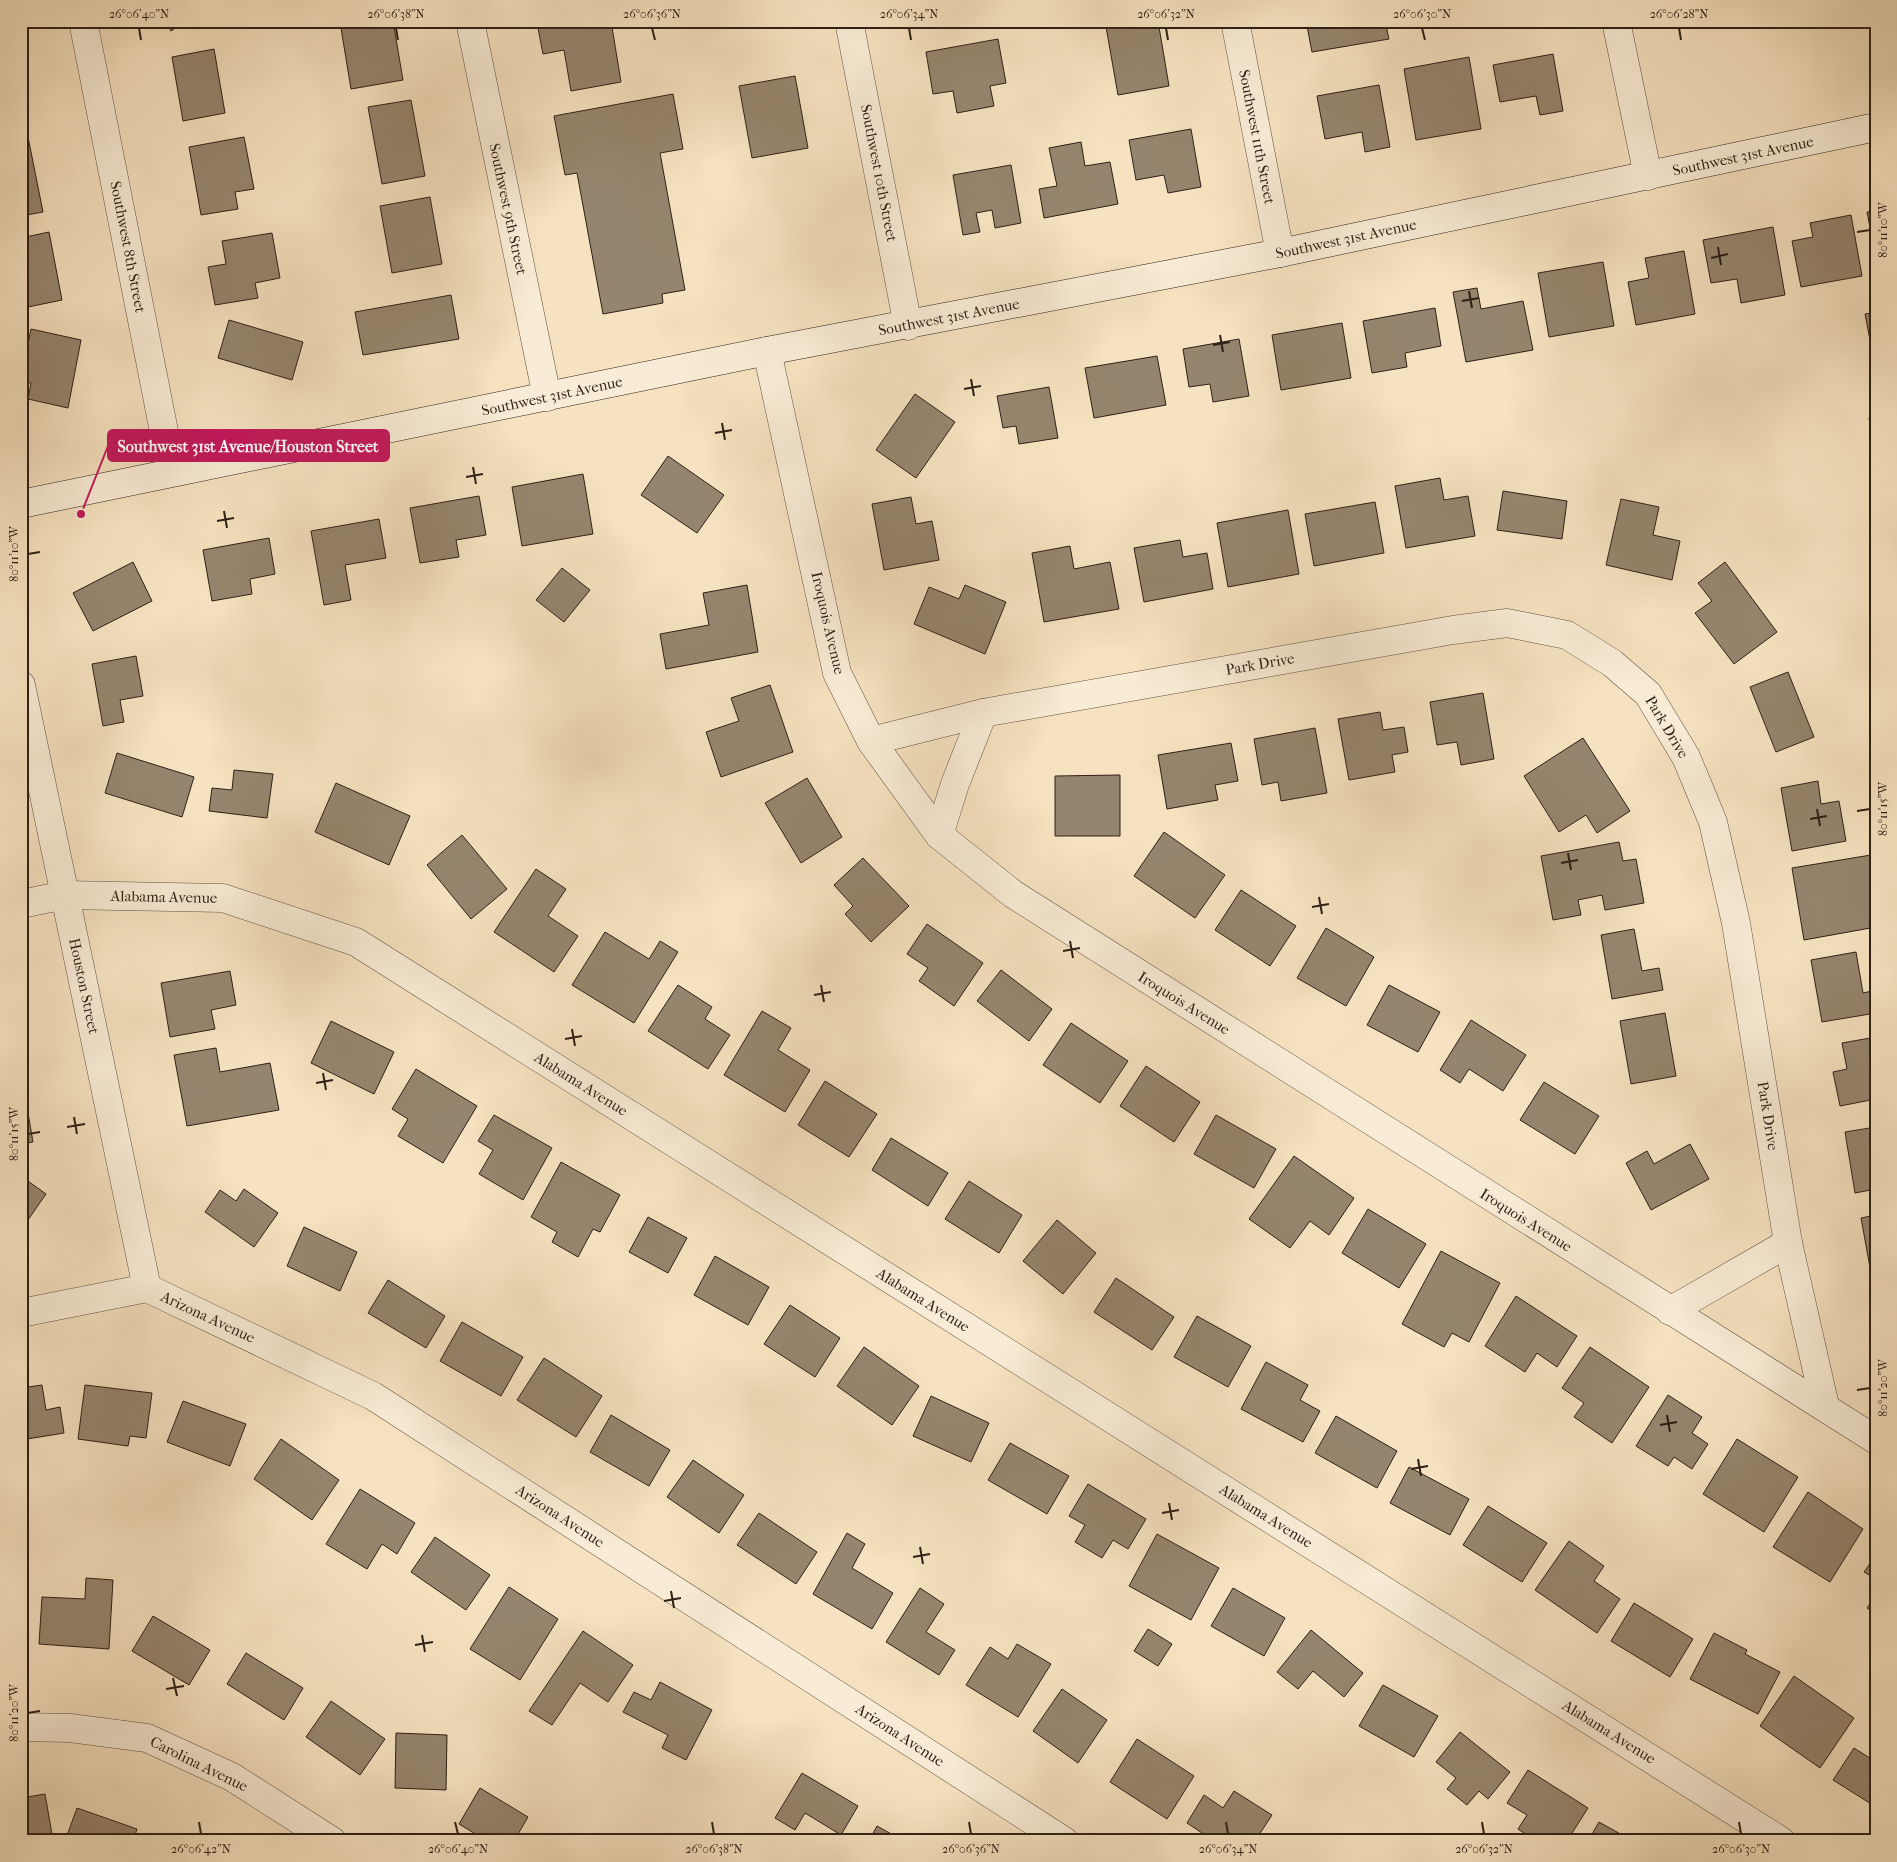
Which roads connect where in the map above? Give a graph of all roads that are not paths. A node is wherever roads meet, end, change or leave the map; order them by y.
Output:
1 (83, 21) edge
2 (470, 21) edge
3 (849, 21) edge
4 (1235, 21) edge
5 (1616, 21) edge
6 (1876, 127) edge
7 (1648, 176) junction
8 (1280, 252) junction
9 (908, 326) junction
10 (767, 351) junction
11 (547, 397) junction
12 (172, 472) junction
13 (21, 504) edge
14 (21, 685) edge
15 (983, 713) junction
16 (870, 741) junction
17 (940, 835) junction
18 (65, 895) junction
19 (21, 904) edge
20 (1788, 1243) junction
21 (148, 1288) junction
22 (1670, 1311) junction
23 (21, 1314) edge
24 (1825, 1406) junction
25 (1876, 1440) edge
26 (21, 1727) edge
27 (332, 1841) edge
28 (1064, 1841) edge
29 (1781, 1841) edge

1 - 12 street, Southwest 8th Street
2 - 11 street, Southwest 9th Street
3 - 9 street, Southwest 10th Street
4 - 8 street, Southwest 11th Street
5 - 7 street
6 - 7 street, Southwest 31st Avenue
7 - 8 street, Southwest 31st Avenue
8 - 9 street, Southwest 31st Avenue
9 - 10 street, Southwest 31st Avenue
10 - 11 street, Southwest 31st Avenue
10 - 16 street, Iroquois Avenue
11 - 12 street, Southwest 31st Avenue
12 - 13 street, Southwest 31st Avenue
14 - 18 street, Houston Street
15 - 16 street, Park Drive
15 - 17 street
15 - 20 street, Park Drive
16 - 17 street, Iroquois Avenue
17 - 22 street, Iroquois Avenue
18 - 19 street, Alabama Avenue
18 - 21 street, Houston Street
18 - 29 street, Alabama Avenue
20 - 22 street
20 - 24 street, Park Drive
21 - 23 street, Arizona Avenue
21 - 28 street, Arizona Avenue
22 - 24 street, Iroquois Avenue
24 - 25 street, Iroquois Avenue
26 - 27 street, Carolina Avenue

